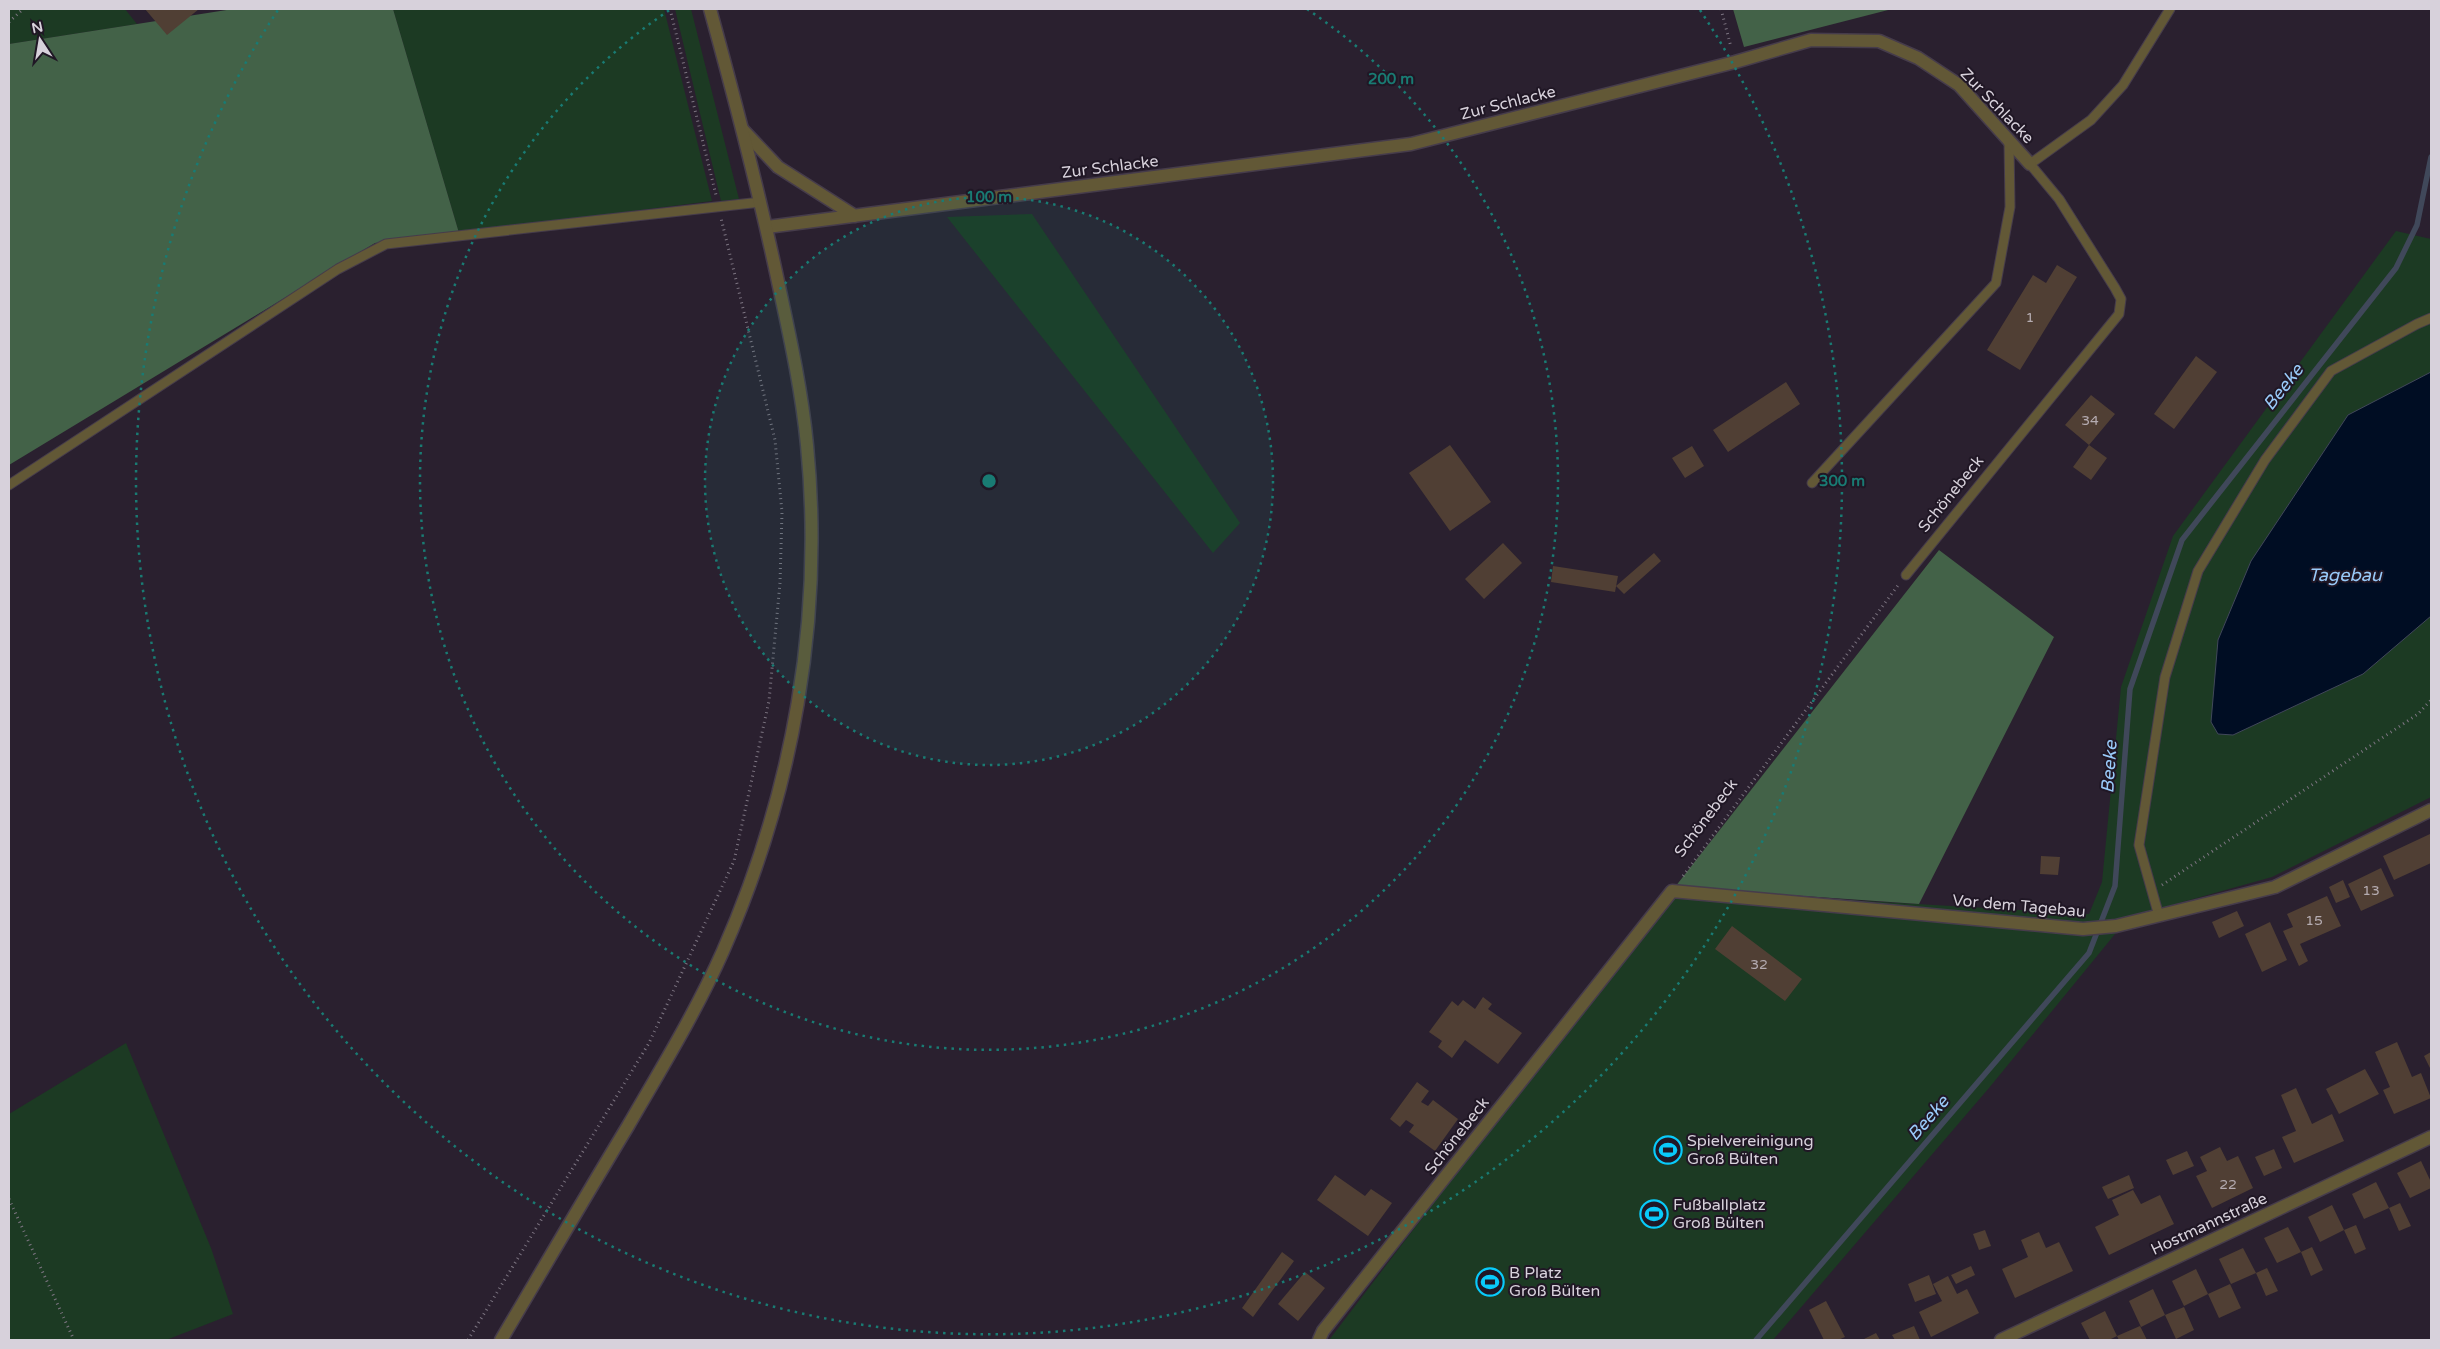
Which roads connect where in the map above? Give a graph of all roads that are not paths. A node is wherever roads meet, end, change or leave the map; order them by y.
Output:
1 (710, 9) edge
2 (2170, 9) edge
3 (744, 130) junction
4 (2009, 142) junction
5 (2030, 164) junction
6 (761, 202) junction
7 (856, 216) junction
8 (767, 227) junction
9 (2119, 314) joint
10 (2431, 318) edge
11 (1812, 483) dead end
12 (9, 485) edge
13 (1906, 575) road end
14 (2431, 810) edge
15 (1672, 891) joint
16 (2159, 916) junction
17 (2431, 1137) edge
18 (501, 1340) edge
19 (1319, 1340) edge
20 (2000, 1340) edge

1 - 3 street
2 - 5 lane
3 - 6 street
3 - 7 street
4 - 5 street, Zur Schlacke
4 - 7 street, Zur Schlacke
4 - 11 lane
5 - 9 lane, Zur Schlacke
6 - 8 street
6 - 12 lane
7 - 8 street, Zur Schlacke
8 - 18 street
9 - 13 lane, Schönebeck
10 - 16 lane
14 - 16 street, Vor dem Tagebau
15 - 16 street, Vor dem Tagebau
15 - 19 street, Schönebeck
17 - 20 street, Hostmannstraße

